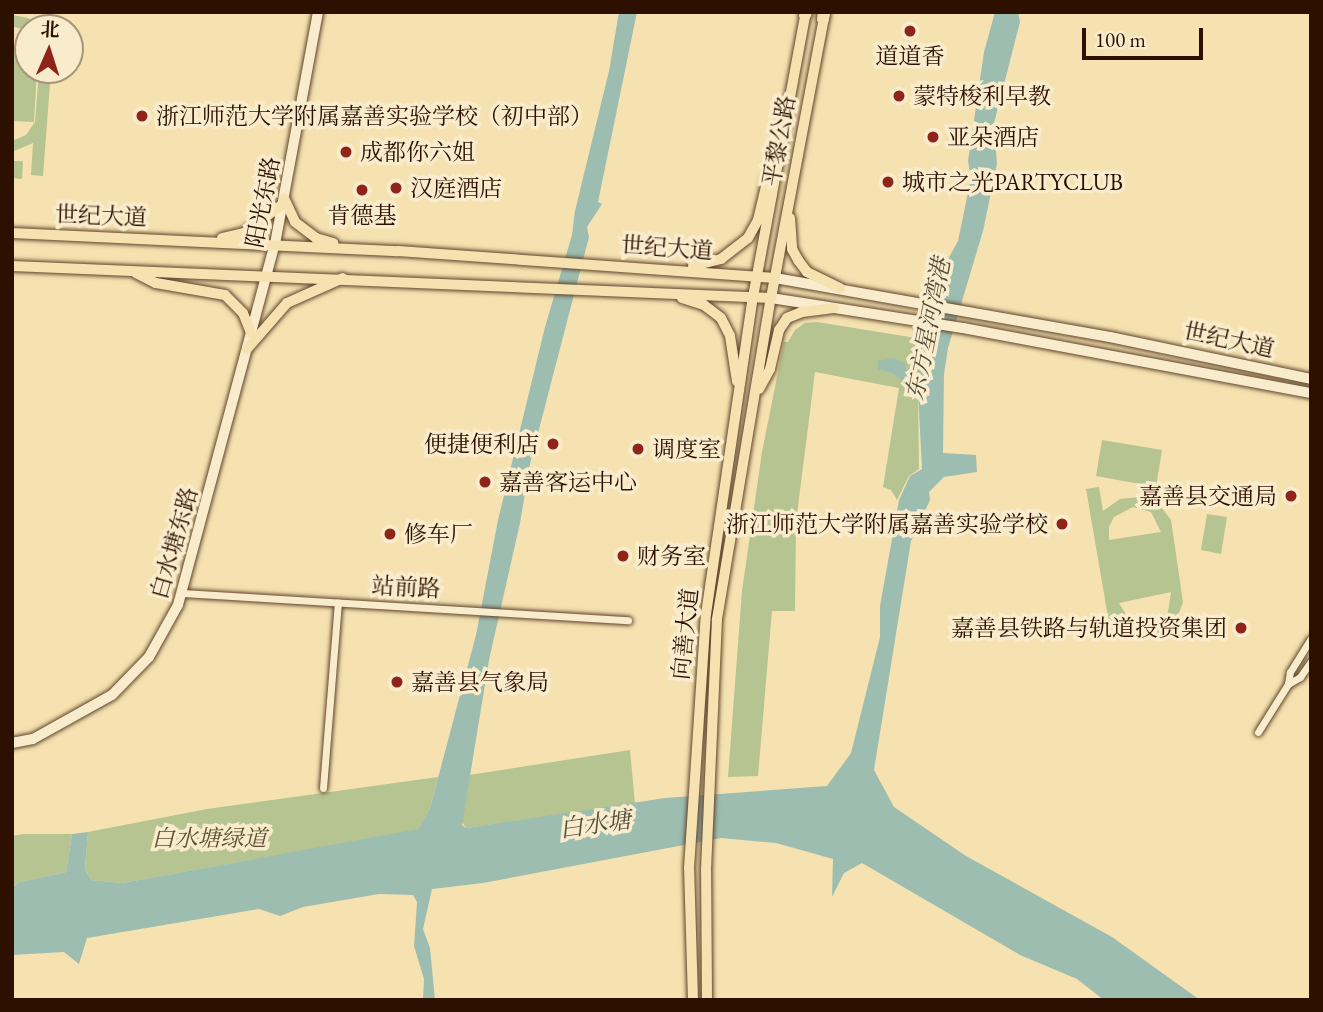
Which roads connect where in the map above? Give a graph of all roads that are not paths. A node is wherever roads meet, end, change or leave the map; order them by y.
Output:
1 (318, 12) edge
2 (806, 13) edge
3 (824, 15) edge
4 (779, 157) junction
5 (283, 201) junction
6 (788, 207) junction
7 (12, 233) edge
8 (210, 242) junction
9 (275, 244) junction
10 (398, 251) junction
11 (12, 266) edge
12 (668, 269) junction
13 (131, 270) junction
14 (266, 275) junction
15 (757, 275) junction
16 (344, 278) junction
17 (775, 278) junction
18 (840, 288) junction
19 (666, 293) junction
20 (752, 297) junction
21 (771, 298) junction
22 (834, 308) junction
23 (251, 332) junction
24 (247, 349) junction
25 (1311, 379) edge
26 (739, 393) junction
27 (1311, 393) edge
28 (754, 398) junction
29 (181, 593) junction
30 (338, 603) junction
31 (628, 620) dead end
32 (1311, 639) edge
33 (1311, 662) edge
34 (1288, 684) junction
35 (1258, 732) dead end
36 (12, 743) edge
37 (323, 788) dead end
38 (693, 1000) edge
39 (707, 1000) edge

1 - 5 main road, 阳光东路
2 - 4 main road, 平黎公路
3 - 6 main road, 平黎公路
4 - 12 main road
4 - 15 main road, 平黎公路
5 - 8 main road
5 - 9 main road, 阳光东路
5 - 10 main road
6 - 17 main road, 平黎公路
6 - 18 main road
7 - 8 main road, 世纪大道
8 - 9 main road, 世纪大道
9 - 10 main road, 世纪大道
9 - 14 main road, 阳光东路
10 - 12 main road, 世纪大道
11 - 13 main road, 世纪大道
12 - 15 main road, 世纪大道
13 - 14 main road, 世纪大道
13 - 23 main road
14 - 16 main road, 世纪大道
14 - 23 main road, 白水塘东路
15 - 17 main road, 世纪大道
15 - 20 main road, 向善大道
16 - 19 main road, 世纪大道
16 - 24 main road
17 - 18 main road, 世纪大道
17 - 21 main road, 向善大道
18 - 25 main road, 世纪大道
19 - 20 main road, 世纪大道
19 - 26 main road
20 - 21 main road, 世纪大道
20 - 26 main road, 向善大道
21 - 22 main road, 世纪大道
21 - 28 main road, 向善大道
22 - 27 main road, 世纪大道
22 - 28 main road
23 - 24 main road, 白水塘东路
24 - 29 main road, 白水塘东路
26 - 38 main road, 向善大道
28 - 39 main road, 向善大道
29 - 30 street, 站前路
29 - 36 main road, 白水塘东路
30 - 31 street, 站前路
30 - 37 street
32 - 34 street
33 - 34 street
34 - 35 street

